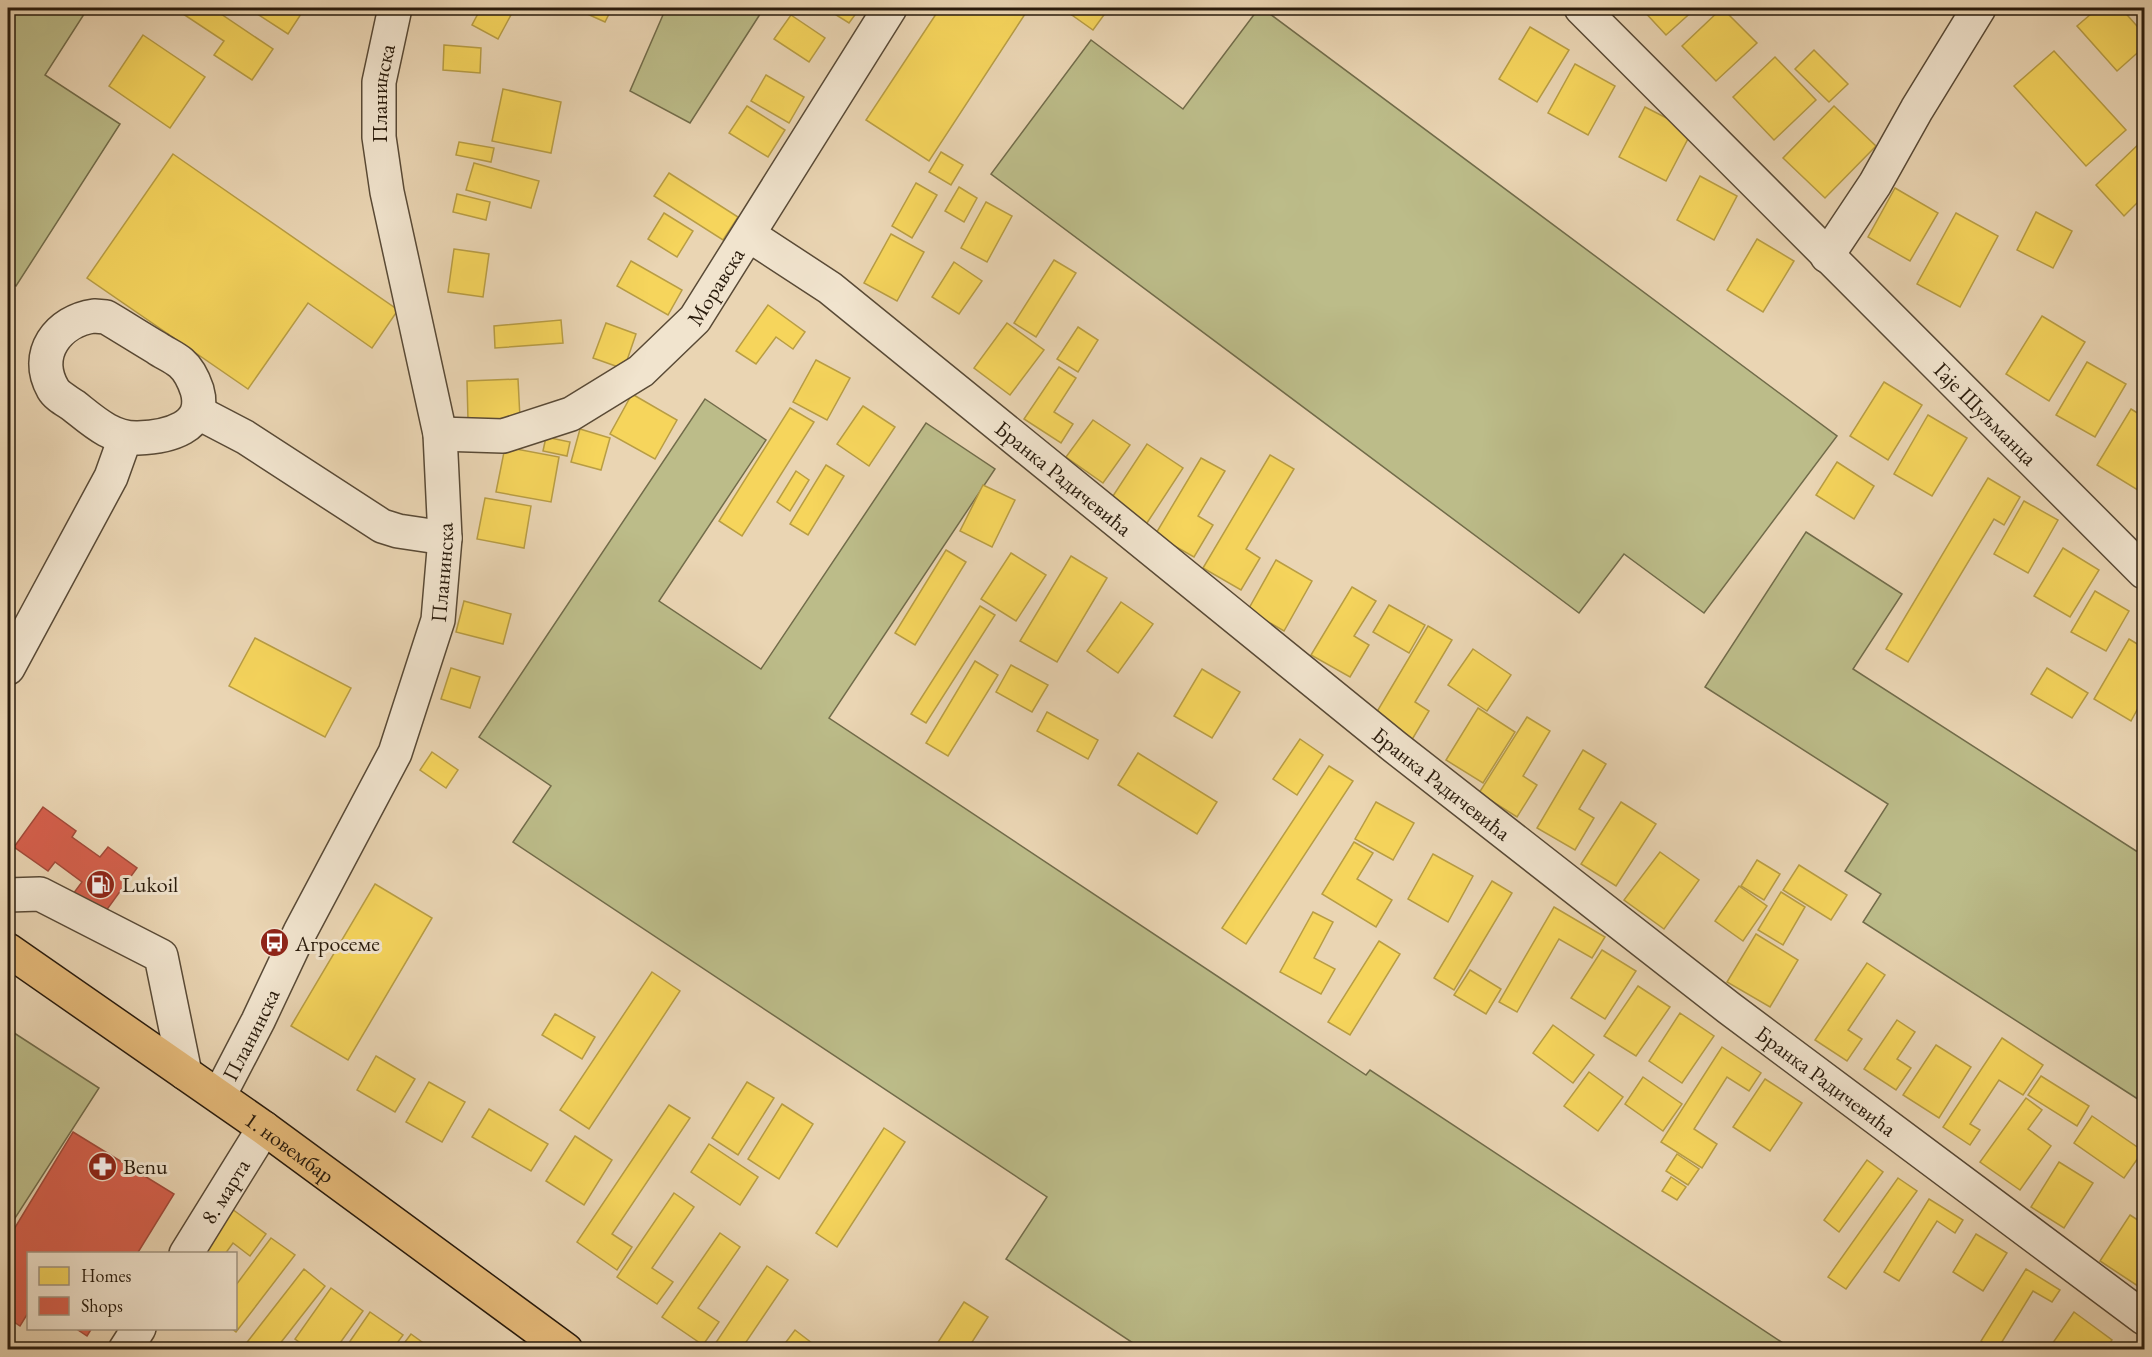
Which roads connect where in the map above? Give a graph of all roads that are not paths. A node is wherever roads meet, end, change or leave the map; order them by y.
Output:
1 (395, 8) edge
2 (890, 8) edge
3 (1581, 8) edge
4 (1979, 8) edge
5 (749, 235) junction
6 (1827, 256) junction
7 (198, 413) junction
8 (440, 434) junction
9 (125, 438) junction
10 (445, 538) junction
11 (2145, 572) edge
12 (8, 668) edge
13 (8, 895) edge
14 (8, 950) edge
15 (185, 1073) junction
16 (219, 1096) junction
17 (264, 1128) junction
18 (187, 1252) edge
19 (2145, 1318) edge
20 (138, 1330) edge
21 (125, 1350) edge
22 (566, 1350) edge

1 - 8 street, Планинска
2 - 5 street, Моравска
3 - 6 street, Гаје Шуљманца
4 - 6 street
5 - 8 street, Моравска
5 - 19 street, Бранка Радичевића
6 - 11 street, Гаје Шуљманца
7 - 9 street
7 - 9 street
7 - 10 street
8 - 10 street, Планинска
9 - 12 street
10 - 16 street, Планинска
13 - 15 street
14 - 15 main road, 1. новембар
15 - 16 main road, 1. новембар
16 - 17 main road, 1. новембар
17 - 18 street, 8. марта
17 - 22 main road, 1. новембар
20 - 21 street

